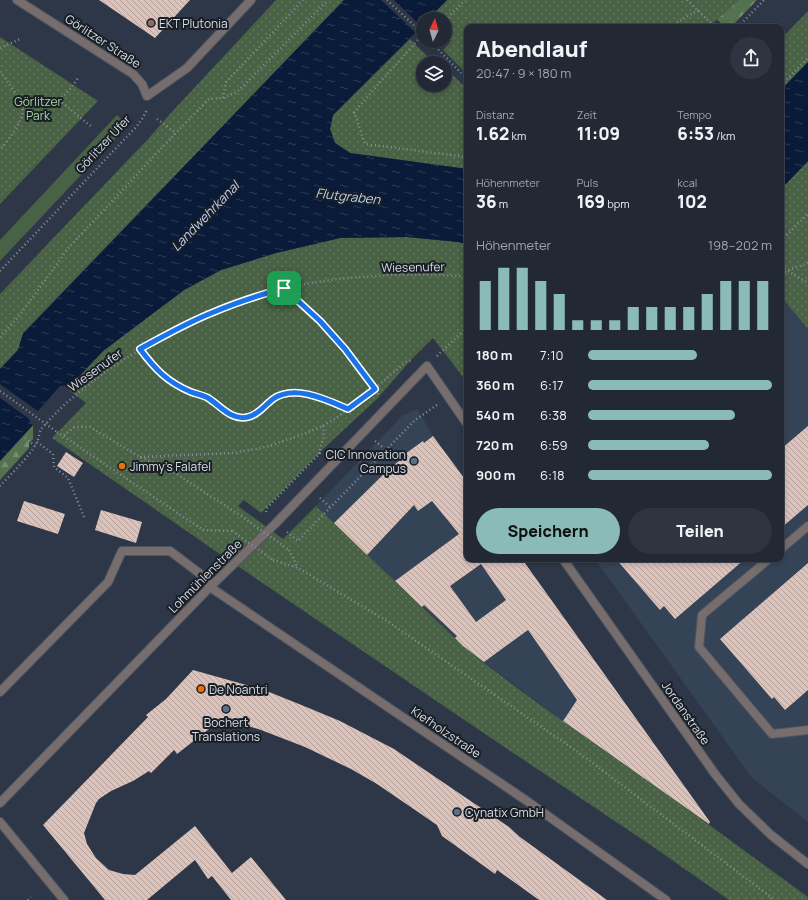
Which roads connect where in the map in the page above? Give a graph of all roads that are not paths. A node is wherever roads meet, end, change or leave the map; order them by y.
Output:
1 (17, 0) edge
2 (251, 0) edge
3 (464, 420) edge
4 (808, 526) edge
5 (784, 546) edge
6 (564, 562) edge
7 (765, 562) edge
8 (210, 587) junction
9 (0, 692) edge
10 (808, 730) edge
11 (0, 803) edge
12 (0, 822) edge
13 (808, 864) edge
14 (64, 900) edge
15 (666, 900) edge

1 - 2 street, Görlitzer Straße
3 - 8 street, Lohmühlenstraße
4 - 5 street
6 - 13 street, Jordanstraße
7 - 10 street
8 - 9 street, Kiefholzstraße
8 - 11 street, Lohmühlenstraße
8 - 15 street, Kiefholzstraße
12 - 14 street

